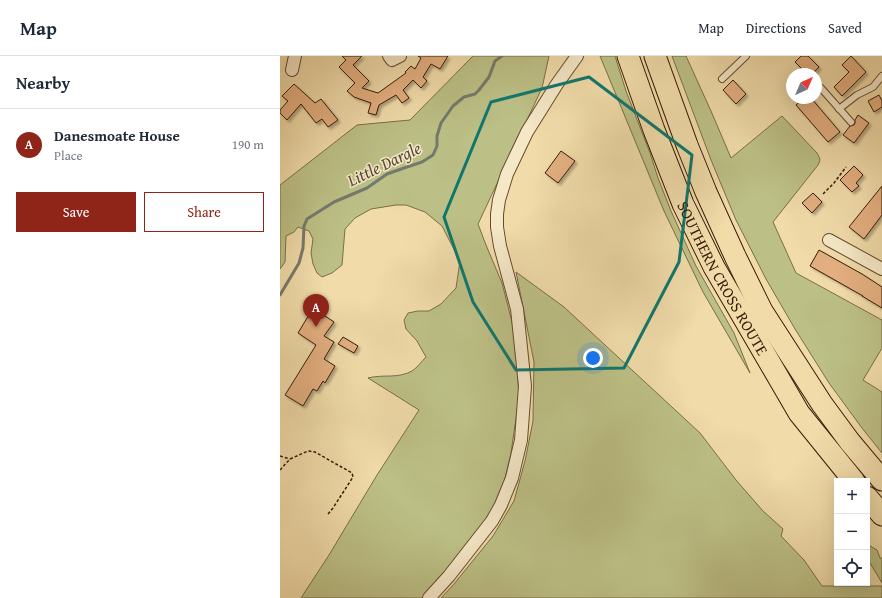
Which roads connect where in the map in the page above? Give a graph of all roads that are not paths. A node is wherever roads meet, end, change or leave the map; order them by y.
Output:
1 (295, 56) edge
2 (389, 56) edge
3 (400, 56) edge
4 (628, 56) edge
5 (655, 56) edge
6 (746, 56) edge
7 (573, 58) edge
8 (292, 70) dead end
9 (882, 76) edge
10 (722, 79) dead end
11 (822, 89) edge
12 (839, 109) junction
13 (851, 122) dead end
14 (829, 240) dead end
15 (880, 264) edge
16 (852, 478) edge
17 (882, 480) edge
18 (870, 501) edge
19 (882, 515) edge
20 (429, 598) edge

1 - 8 street
2 - 3 street
4 - 16 highway, SOUTHERN CROSS ROUTE
5 - 17 highway, SOUTHERN CROSS ROUTE
6 - 10 lane
7 - 20 street
9 - 12 lane
11 - 12 lane
12 - 13 lane
14 - 15 street
18 - 19 highway

